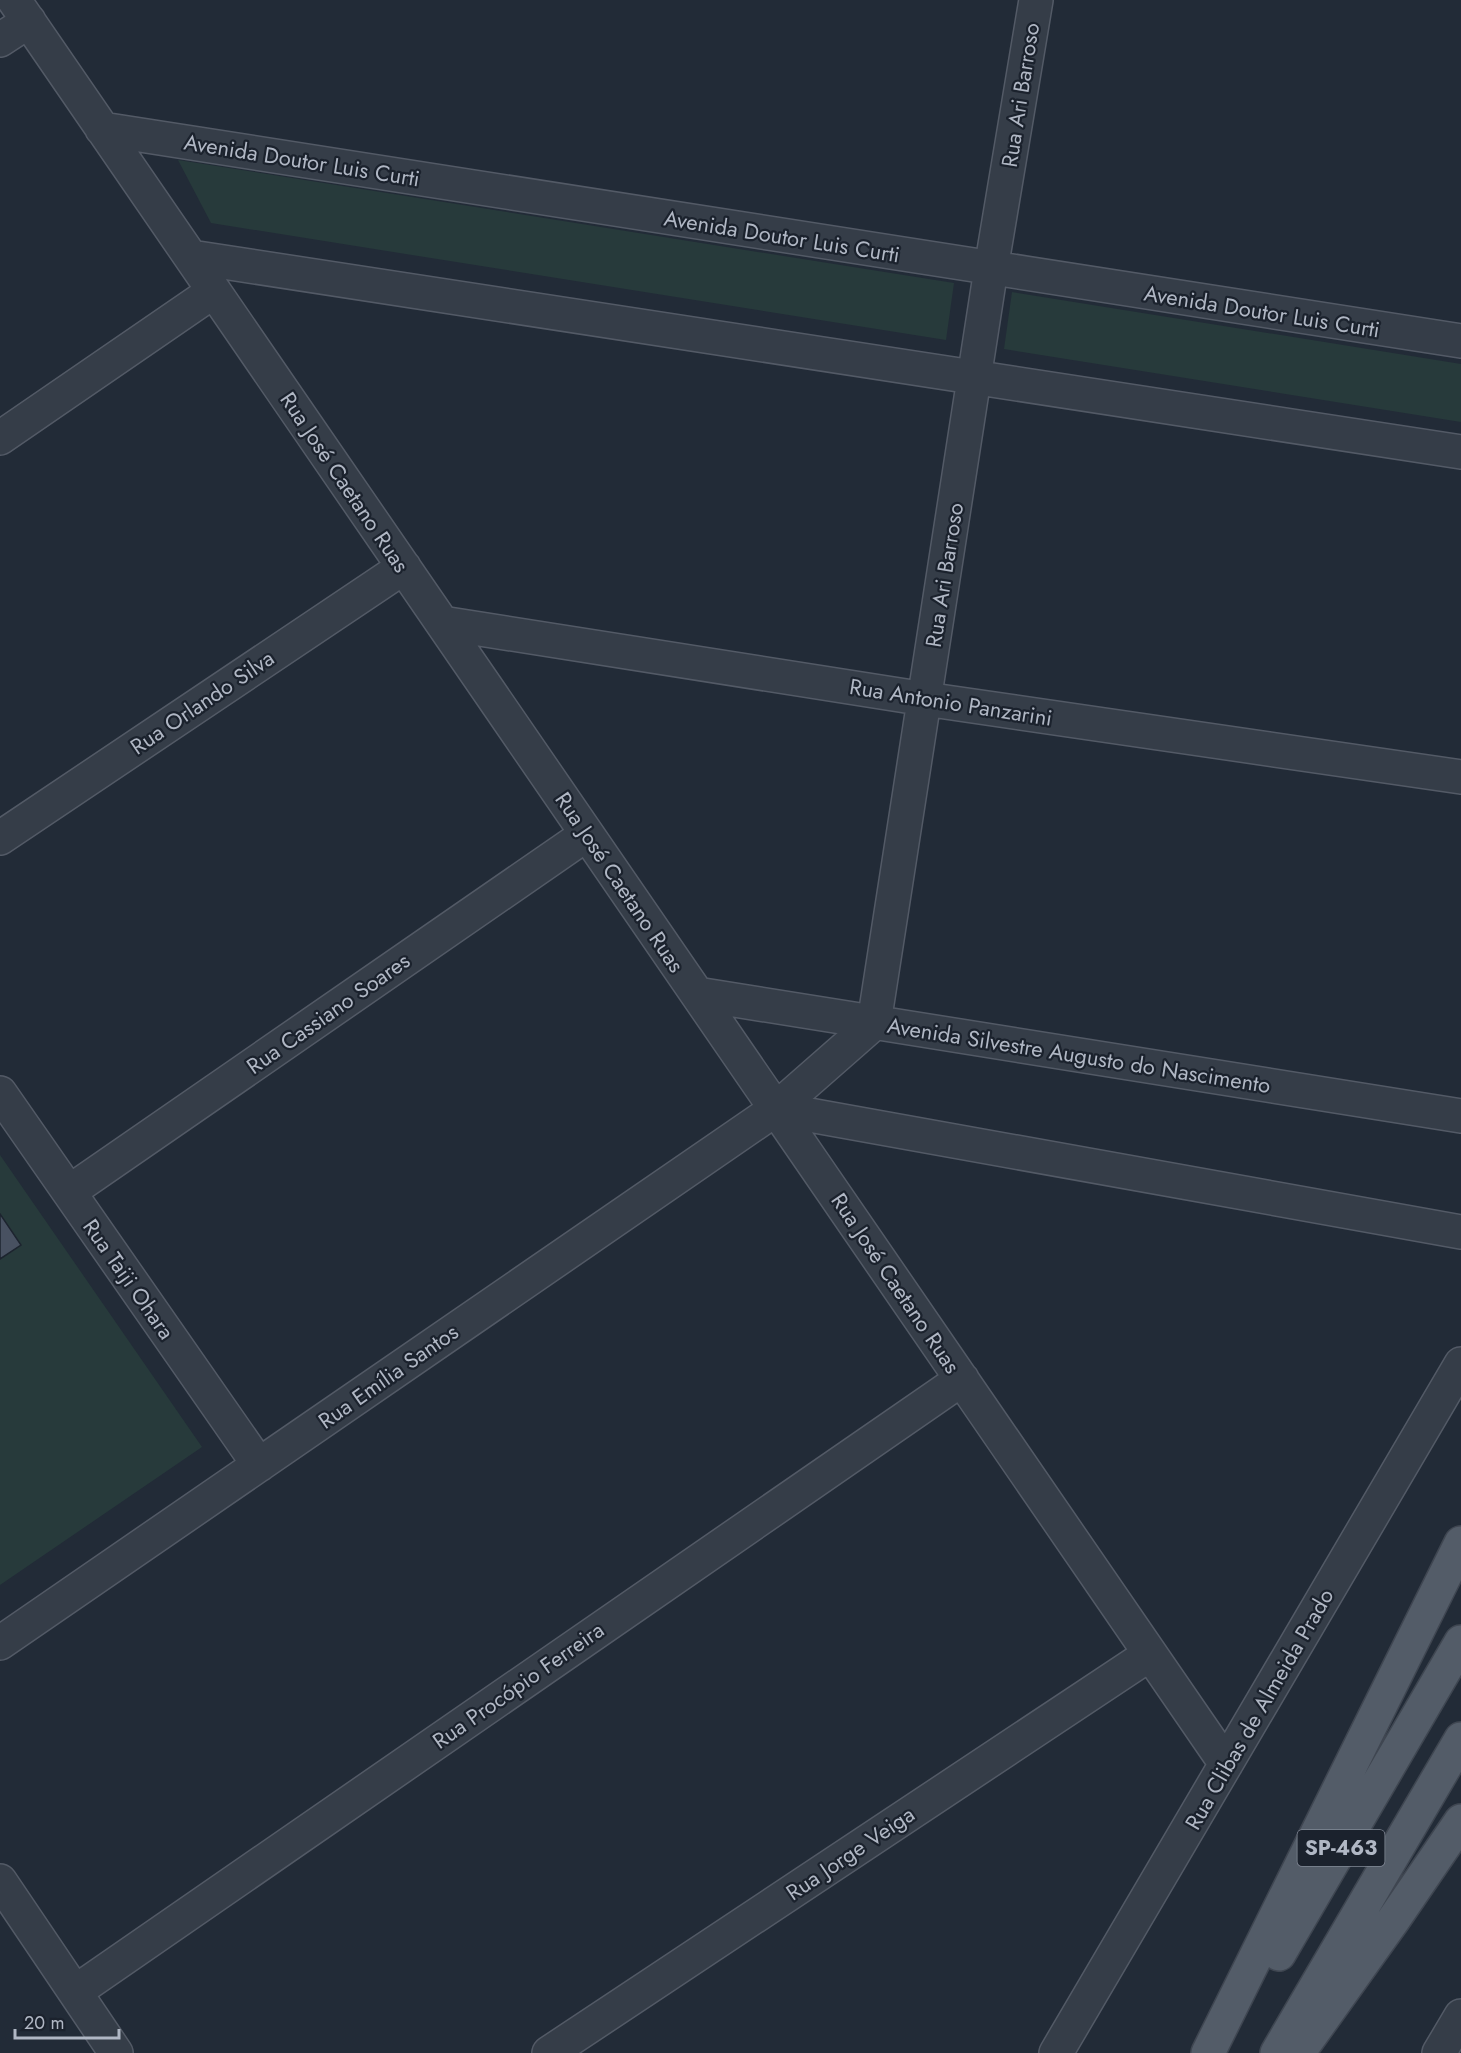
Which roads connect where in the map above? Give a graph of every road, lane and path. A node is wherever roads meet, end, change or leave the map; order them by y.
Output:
1 (1036, 0) edge
2 (22, 10) edge
3 (0, 40) edge
4 (102, 129) junction
5 (191, 258) junction
6 (991, 269) junction
7 (214, 291) junction
8 (1461, 341) edge
9 (974, 378) junction
10 (0, 438) edge
11 (1461, 452) edge
12 (404, 567) junction
13 (442, 623) junction
14 (925, 699) junction
15 (1461, 777) edge
16 (587, 834) junction
17 (0, 838) edge
18 (697, 994) junction
19 (874, 1023) junction
20 (0, 1092) edge
21 (776, 1108) junction
22 (1461, 1116) edge
23 (69, 1192) junction
24 (1461, 1232) edge
25 (1461, 1364) edge
26 (962, 1379) junction
27 (259, 1465) junction
28 (1461, 1543) edge
29 (1461, 1642) edge
30 (0, 1643) edge
31 (1150, 1654) junction
32 (1461, 1739) edge
33 (1226, 1764) junction
34 (1461, 1821) edge
35 (0, 1881) edge
36 (75, 1992) junction
37 (1461, 2016) edge
38 (116, 2053) edge
39 (549, 2053) edge
40 (1056, 2053) edge
41 (1208, 2053) edge
42 (1221, 2053) edge
43 (1277, 2053) edge
44 (1298, 2053) edge
45 (1439, 2053) edge

1 - 6 street, Rua Ari Barroso
2 - 3 street
2 - 4 street, Rua José Caetano Ruas
4 - 5 street, Rua José Caetano Ruas
4 - 6 street, Avenida Doutor Luis Curti
5 - 7 street, Rua José Caetano Ruas
5 - 9 street
6 - 8 street, Avenida Doutor Luis Curti
6 - 9 street, Rua Ari Barroso
7 - 10 street
7 - 12 street, Rua José Caetano Ruas
9 - 11 street
9 - 14 street, Rua Ari Barroso
12 - 13 street, Rua José Caetano Ruas
12 - 17 street, Rua Orlando Silva
13 - 14 street, Rua Antonio Panzarini
13 - 16 street, Rua José Caetano Ruas
14 - 15 street, Rua Antonio Panzarini
14 - 19 street, Rua Ari Barroso
16 - 18 street, Rua José Caetano Ruas
16 - 23 street, Rua Cassiano Soares
18 - 19 street, Avenida Silvestre Augusto do Nascimento
18 - 21 street, Rua José Caetano Ruas
19 - 21 street
19 - 22 street, Avenida Silvestre Augusto do Nascimento
20 - 23 street, Rua Taiji Ohara
21 - 24 street
21 - 26 street, Rua José Caetano Ruas
21 - 27 street, Rua Emília Santos
23 - 27 street, Rua Taiji Ohara
25 - 33 street, Rua Clibas de Almeida Prado
26 - 31 street, Rua José Caetano Ruas
26 - 36 street, Rua Procópio Ferreira
27 - 30 street, Rua Emília Santos
28 - 41 main road
29 - 42 main road, SP-463
31 - 33 street, Rua José Caetano Ruas
31 - 39 street, Rua Jorge Veiga
32 - 43 main road, SP-463
33 - 40 street, Rua Clibas de Almeida Prado
34 - 44 main road
35 - 36 street
36 - 38 street
37 - 45 street

